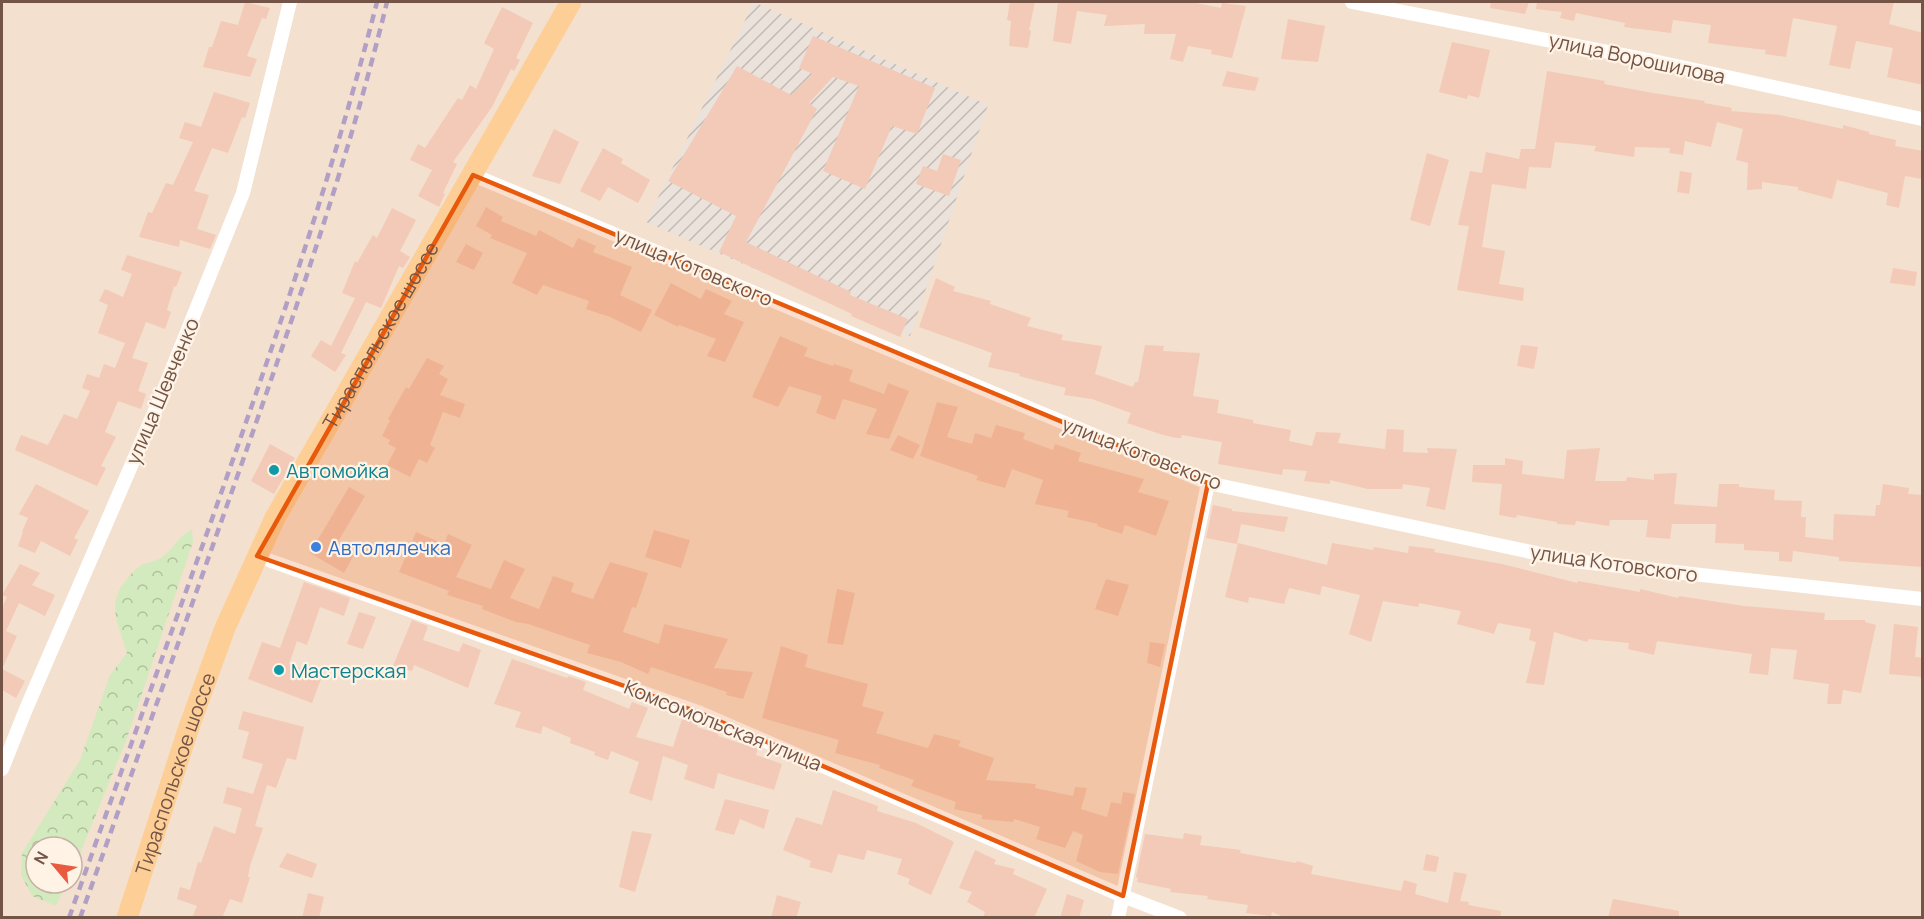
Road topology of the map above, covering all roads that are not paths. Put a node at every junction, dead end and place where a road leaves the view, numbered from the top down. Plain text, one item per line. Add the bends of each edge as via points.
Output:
1 (290, 2) edge
2 (571, 2) edge
3 (1352, 2) edge
4 (1923, 119) edge
5 (473, 175) junction
6 (1208, 483) junction
7 (257, 556) junction
8 (1923, 599) edge
9 (2, 769) edge
10 (1123, 896) junction
11 (127, 918) edge
12 (1118, 918) edge
13 (1180, 918) edge

1 - 9 street, улица Шевченко via 243,193
2 - 5 main road, Тираспольское шоссе
3 - 4 street, улица Ворошилова via 1638,57
5 - 6 street, улица Котовского
5 - 7 main road, Тираспольское шоссе via 275,518
6 - 8 street, улица Котовского via 1573,561
6 - 10 street
7 - 10 street, Комсомольская улица via 698,712
7 - 11 main road, Тираспольское шоссе via 225,628 189,727
10 - 12 street
10 - 13 street, Комсомольская улица

